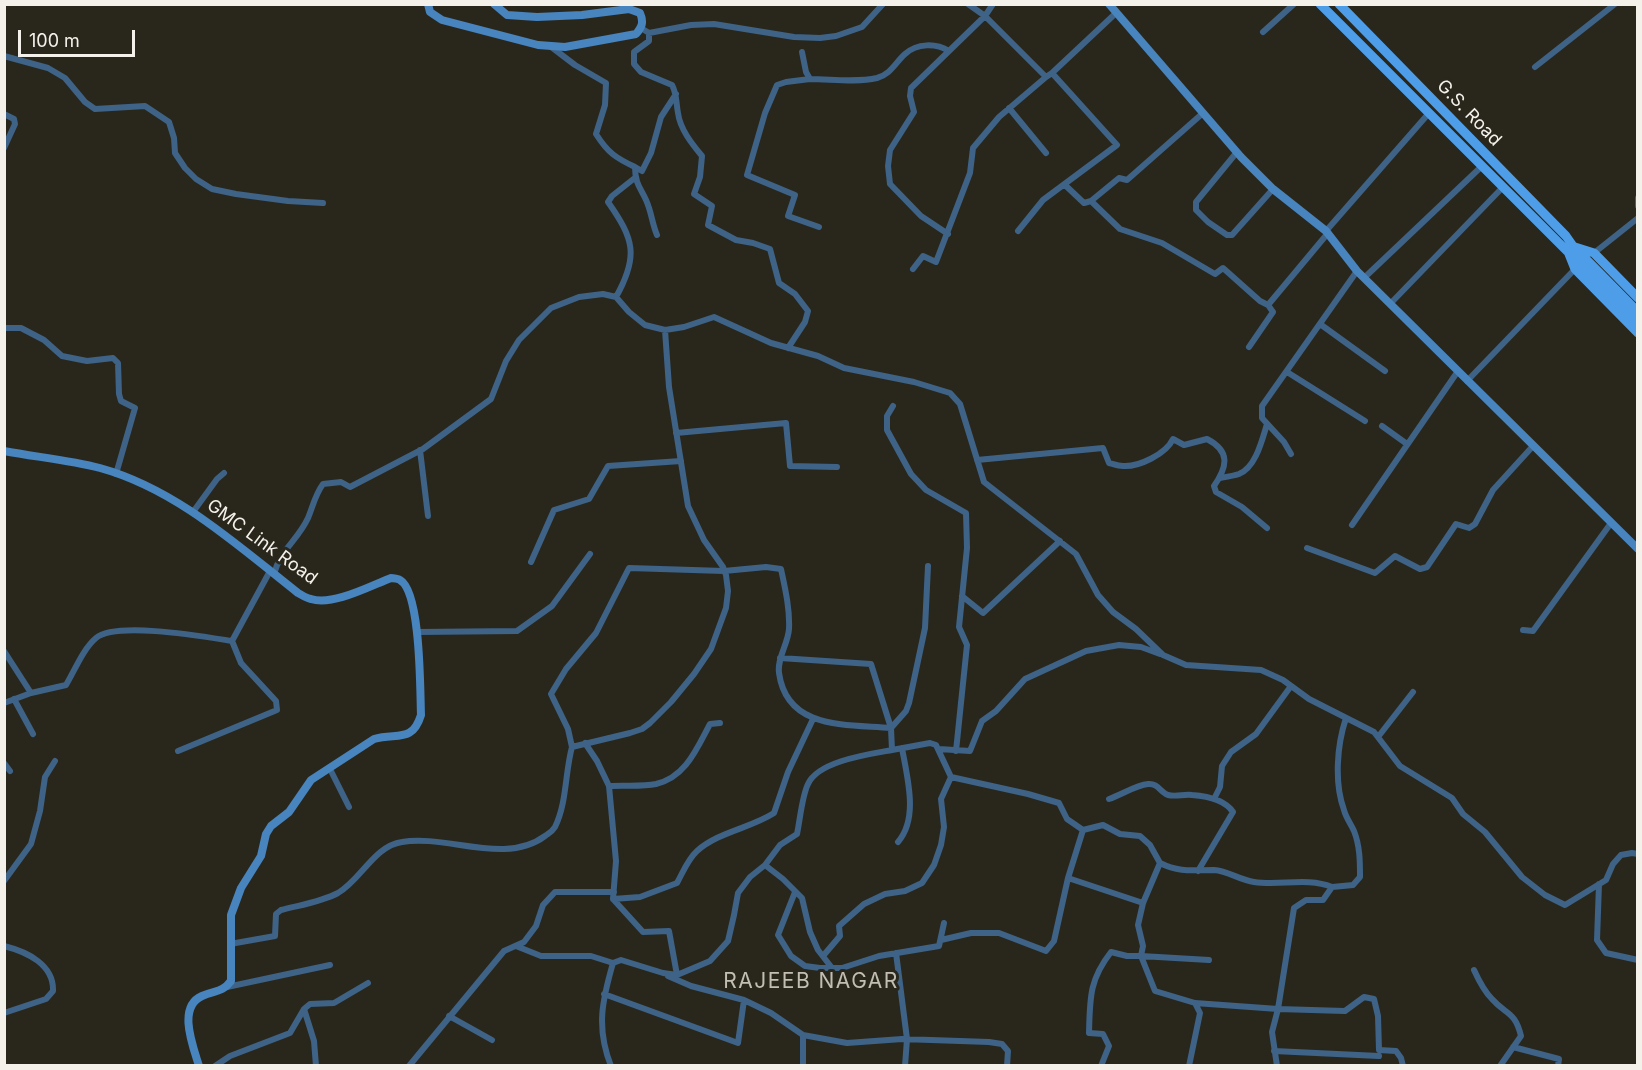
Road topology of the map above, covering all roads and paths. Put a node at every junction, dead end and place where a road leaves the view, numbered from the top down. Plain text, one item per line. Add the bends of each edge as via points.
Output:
1 (428, 4) edge
2 (494, 4) edge
3 (883, 4) edge
4 (968, 4) edge
5 (993, 4) edge
6 (1109, 4) edge
7 (1294, 4) edge
8 (1320, 4) edge
9 (1339, 4) edge
10 (1615, 4) edge
11 (1116, 13) junction
12 (985, 16) junction
13 (645, 31) junction
14 (1263, 32) dead end
15 (549, 46) junction
16 (949, 51) junction
17 (802, 52) dead end
18 (4, 56) edge
19 (1535, 67) dead end
20 (1049, 75) junction
21 (810, 79) junction
22 (676, 93) junction
23 (1009, 108) junction
24 (1429, 112) junction
25 (1203, 113) junction
26 (4, 114) edge
27 (4, 148) edge
28 (1236, 152) junction
29 (1046, 153) dead end
30 (1482, 166) junction
31 (635, 167) junction
32 (636, 177) junction
33 (1065, 185) junction
34 (1503, 187) junction
35 (1273, 189) junction
36 (1638, 198) edge
37 (1091, 201) junction
38 (323, 203) dead end
39 (1638, 206) edge
40 (1638, 218) edge
41 (819, 227) dead end
42 (1018, 231) dead end
43 (1327, 232) junction
44 (948, 234) junction
45 (657, 236) dead end
46 (1570, 248) junction
47 (1584, 262) junction
48 (913, 269) dead end
49 (1357, 272) junction
50 (1364, 278) junction
51 (616, 297) junction
52 (1638, 298) edge
53 (1390, 304) junction
54 (1268, 305) junction
55 (1638, 312) edge
56 (1638, 322) edge
57 (1320, 324) junction
58 (4, 328) edge
59 (665, 330) junction
60 (1638, 333) edge
61 (1249, 347) dead end
62 (788, 348) junction
63 (1385, 371) dead end
64 (1458, 371) junction
65 (1287, 372) junction
66 (1467, 381) junction
67 (893, 406) dead end
68 (1365, 421) dead end
69 (1268, 424) junction
70 (1382, 426) dead end
71 (676, 434) junction
72 (1407, 444) junction
73 (1533, 446) junction
74 (420, 450) junction
75 (4, 451) edge
76 (1291, 454) dead end
77 (977, 459) junction
78 (681, 461) junction
79 (837, 467) dead end
80 (224, 473) dead end
81 (116, 474) junction
82 (1220, 478) junction
83 (193, 512) junction
84 (428, 516) dead end
85 (1611, 523) junction
86 (1352, 525) dead end
87 (1267, 528) dead end
88 (1060, 541) junction
89 (1307, 548) dead end
90 (1638, 549) edge
91 (590, 554) dead end
92 (531, 562) dead end
93 (928, 566) dead end
94 (724, 571) junction
95 (272, 573) junction
96 (962, 596) junction
97 (1523, 630) dead end
98 (418, 632) junction
99 (232, 642) junction
100 (4, 651) edge
101 (1163, 655) junction
102 (780, 658) junction
103 (1291, 686) junction
104 (1413, 692) dead end
105 (31, 693) junction
106 (14, 699) junction
107 (4, 703) edge
108 (1346, 718) junction
109 (813, 719) junction
110 (720, 723) dead end
111 (891, 728) junction
112 (33, 734) dead end
113 (1378, 737) junction
114 (585, 743) junction
115 (572, 747) junction
116 (902, 748) junction
117 (939, 749) junction
118 (892, 750) junction
119 (178, 751) dead end
120 (956, 751) junction
121 (55, 761) dead end
122 (4, 763) edge
123 (330, 769) junction
124 (10, 771) dead end
125 (951, 777) junction
126 (609, 786) junction
127 (1109, 799) dead end
128 (1214, 799) junction
129 (349, 807) dead end
130 (1083, 830) junction
131 (897, 842) dead end
132 (1638, 854) edge
133 (1160, 863) junction
134 (765, 865) junction
135 (1198, 871) junction
136 (1068, 878) junction
137 (4, 881) edge
138 (1599, 884) junction
139 (1332, 887) junction
140 (795, 892) junction
141 (614, 896) junction
142 (1143, 903) junction
143 (944, 923) dead end
144 (941, 940) junction
145 (230, 944) junction
146 (4, 946) edge
147 (516, 946) junction
148 (896, 953) junction
149 (823, 956) junction
150 (1141, 956) junction
151 (1209, 960) dead end
152 (1638, 960) edge
153 (613, 963) junction
154 (330, 965) dead end
155 (832, 968) junction
156 (1474, 970) dead end
157 (663, 973) junction
158 (677, 975) junction
159 (368, 983) dead end
160 (227, 987) junction
161 (604, 994) junction
162 (744, 999) junction
163 (1195, 1003) junction
164 (304, 1009) junction
165 (1278, 1010) junction
166 (4, 1013) edge
167 (449, 1016) junction
168 (803, 1035) junction
169 (907, 1039) junction
170 (492, 1040) dead end
171 (1514, 1047) junction
172 (1274, 1051) junction
173 (1379, 1053) junction
174 (199, 1065) edge
175 (215, 1065) edge
176 (316, 1065) edge
177 (409, 1065) edge
178 (611, 1065) edge
179 (802, 1065) edge
180 (905, 1065) edge
181 (1007, 1065) edge
182 (1101, 1065) edge
183 (1189, 1065) edge
184 (1277, 1065) edge
185 (1379, 1065) edge
186 (1403, 1065) edge
187 (1500, 1065) edge
188 (1558, 1065) edge

1 - 15 street via 430,12 442,20
2 - 13 street via 507,15 537,17 628,9 640,13
3 - 13 street via 862,27 820,38 714,24
4 - 12 street
5 - 12 street
6 - 11 street
7 - 14 street
8 - 24 main road, G.S. Road
9 - 46 main road, G.S. Road via 1566,236
10 - 19 street
11 - 20 street
11 - 25 street
12 - 16 street
12 - 20 street
13 - 15 street via 565,47
13 - 22 street via 649,41 634,52 634,64 641,72 672,85
15 - 31 street via 606,83 605,105 596,134 606,150
16 - 21 street via 939,45 923,46 906,53 892,70 873,79
16 - 44 street via 911,87 914,112 890,150 888,166 890,184 921,216
17 - 21 street
18 - 38 street via 48,68 65,78 95,109 145,106 169,123 175,153 185,168 212,189
20 - 23 street
20 - 33 street via 1117,145
21 - 41 street via 777,85 747,175 795,195 788,216
22 - 31 street via 661,117 642,171
22 - 62 street via 678,116 702,156 694,194 712,206 708,225 736,240 770,249 779,284 795,294 808,311
23 - 29 street
23 - 44 street via 973,148 970,173
24 - 30 main road, G.S. Road
24 - 43 street
25 - 28 street
25 - 37 street via 1127,180 1119,178
26 - 27 street via 14,119 15,124
28 - 35 street
28 - 35 street via 1196,202 1196,210 1227,236 1232,235
30 - 34 main road, G.S. Road
30 - 50 street
31 - 32 street
32 - 45 street
32 - 51 street via 608,202 626,229 632,249 630,265
33 - 37 street via 1084,203
33 - 42 street via 1043,200
34 - 46 main road, G.S. Road via 1559,244
34 - 53 street
35 - 43 street
36 - 39 street
37 - 54 street via 1120,229 1162,243 1215,274 1223,268
40 - 47 street
43 - 49 street
43 - 54 street
44 - 48 street via 936,262 923,256
46 - 47 main road
46 - 47 main road
47 - 52 main road
47 - 55 main road
47 - 56 main road
47 - 60 main road
47 - 66 street
49 - 50 street
49 - 57 street
50 - 53 street
51 - 59 street via 645,325
51 - 74 street via 579,297 551,308 519,340 491,399
53 - 64 street
54 - 61 street via 1273,312
57 - 63 street
57 - 65 street
58 - 81 street via 21,328 44,340 62,356 87,361 113,358 118,363 121,401 135,408
59 - 62 street via 714,317
59 - 71 street
62 - 77 street via 844,368 950,393 960,404
64 - 66 street
64 - 72 street
65 - 68 street
65 - 69 street via 1262,406 1262,418
66 - 73 street
67 - 96 street via 887,416 887,430 911,474 926,490 966,513
69 - 76 street
69 - 82 street via 1259,450 1246,468
70 - 72 street
71 - 78 street
71 - 79 street via 786,423 790,466
72 - 86 street
73 - 85 street
73 - 89 street via 1493,490 1475,524 1470,528 1456,524 1427,567 1420,569 1395,556 1375,573
74 - 84 street
74 - 95 street via 350,487 341,482 323,484 299,534
75 - 81 street, GMC Link Road
77 - 82 street via 1102,448 1108,463 1123,466 1147,461 1173,439 1184,445 1207,439 1224,453
77 - 88 street via 984,482
78 - 92 street via 608,466 589,499 554,510
78 - 94 street via 693,520
80 - 83 street
81 - 83 street, GMC Link Road
82 - 87 street via 1214,486 1216,492
83 - 95 street, GMC Link Road
85 - 90 street
85 - 97 street via 1533,631
88 - 96 street via 983,613
88 - 101 street via 1076,554 1105,604
91 - 98 street via 552,606 517,631
93 - 111 street via 924,628 909,703
94 - 102 street via 781,569 789,630
94 - 114 street via 726,608 711,649 694,674 642,729
94 - 115 street via 628,568 597,633 566,669 551,694
95 - 98 street, GMC Link Road via 298,593 322,601 392,578 400,579 406,586
95 - 99 street
96 - 120 street via 959,627 967,645
98 - 123 street, GMC Link Road via 421,715 417,726 399,737 374,739
99 - 105 street via 172,632 107,632 88,646 66,685
99 - 119 street via 241,663 276,701 277,710
100 - 105 street
101 - 103 street via 1186,665 1261,670
101 - 120 street via 1142,647 1119,645 1086,651 1049,667 1025,680 982,721 970,751
102 - 109 street via 778,672 785,698 795,710
102 - 111 street via 870,664
103 - 108 street
103 - 128 street via 1256,734 1231,752 1222,766 1220,787
104 - 113 street
105 - 106 street
106 - 107 street
106 - 112 street
108 - 113 street
108 - 139 street via 1341,732 1339,782 1343,809 1355,834 1360,877 1353,885
109 - 111 street
109 - 141 street via 774,813 698,850 677,883 640,897
110 - 126 street via 710,724 685,767 673,777 655,784
111 - 118 street
113 - 138 street via 1400,766 1452,798 1521,877 1545,895 1565,905
114 - 115 street
114 - 126 street
115 - 145 street via 559,817 553,830 538,842 494,849 400,842 374,858 339,892 281,910 276,914 275,936
116 - 117 street via 930,743
116 - 118 street
116 - 131 street via 909,820
117 - 120 street
117 - 125 street
118 - 134 street via 822,769 808,782 797,834 780,845
121 - 137 street via 45,777 31,844
122 - 124 street
123 - 129 street
123 - 145 street, GMC Link Road via 312,780 289,812 266,834 261,856 235,899
125 - 130 street via 1059,803 1067,819
125 - 149 street via 941,799 941,845 922,884 864,904 839,926 840,936
126 - 141 street via 616,861
127 - 128 street via 1149,784 1170,795
128 - 135 street via 1233,812
130 - 133 street via 1104,825 1120,834 1140,836
130 - 136 street
132 - 138 street via 1621,855 1606,880
133 - 135 street via 1172,869
133 - 142 street
134 - 140 street
134 - 158 street via 738,893 728,941 710,961
135 - 139 street via 1216,870 1256,882 1301,881
136 - 142 street
136 - 144 street via 1054,941 1046,951 999,933 971,933
138 - 152 street via 1597,940 1606,953
139 - 165 street via 1323,900 1306,900 1294,908
140 - 149 street via 802,898 810,932
140 - 155 street via 778,935 792,956 805,966
141 - 147 street via 555,892 543,905 536,926
141 - 158 street via 643,932 669,931
142 - 150 street via 1138,925
143 - 144 street
144 - 148 street via 939,946
145 - 160 street, GMC Link Road via 231,981
146 - 166 street via 35,958 48,969 53,991 46,999
147 - 153 street via 541,956 591,956
147 - 167 street via 504,951
148 - 155 street
148 - 169 street
149 - 155 street
150 - 151 street
150 - 163 street via 1155,991
150 - 182 street via 1111,952 1090,994 1089,1033 1102,1034 1109,1046
153 - 157 street via 621,960
153 - 161 street
154 - 160 street
156 - 171 street via 1493,1001 1511,1014 1518,1025 1521,1036
157 - 158 street
157 - 162 street via 691,986
159 - 164 street via 334,1003 310,1004
160 - 174 street via 195,1000 190,1010 188,1020
161 - 162 street via 738,1043
161 - 178 street via 603,1046
162 - 168 street
163 - 165 street
163 - 183 street via 1200,1013
164 - 175 street via 290,1033
164 - 176 street via 314,1041
165 - 172 street via 1272,1032
165 - 173 street via 1345,1011 1364,997 1374,999
167 - 170 street
167 - 177 street
168 - 169 street via 847,1042
168 - 179 street
169 - 180 street
169 - 181 street via 1002,1044 1008,1051
171 - 187 street
171 - 188 street via 1559,1059
172 - 173 street
172 - 184 street
173 - 185 street
173 - 186 street via 1396,1051

